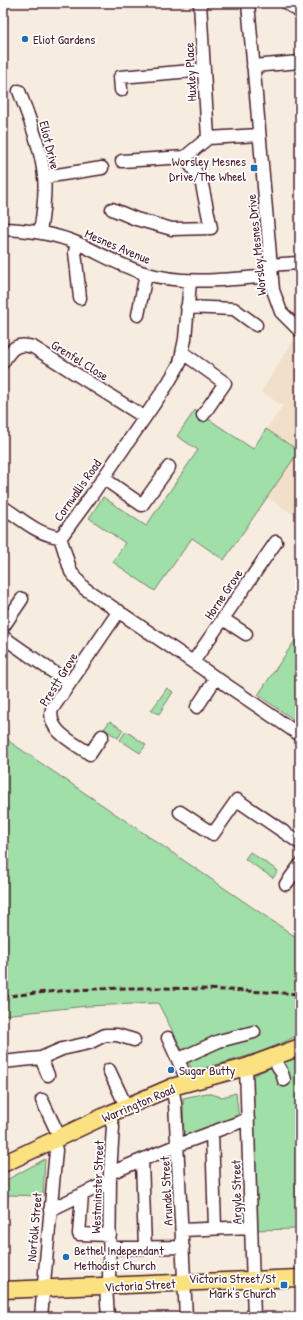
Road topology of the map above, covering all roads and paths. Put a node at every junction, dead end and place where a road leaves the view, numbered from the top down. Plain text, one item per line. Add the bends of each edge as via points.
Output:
1 (200, 3) edge
2 (248, 3) edge
3 (287, 3) edge
4 (300, 12) edge
5 (300, 62) edge
6 (253, 66) junction
7 (204, 70) junction
8 (19, 90) dead end
9 (120, 90) dead end
10 (259, 135) junction
11 (208, 138) junction
12 (185, 157) junction
13 (122, 161) dead end
14 (102, 168) dead end
15 (44, 177) junction
16 (112, 209) dead end
17 (3, 229) edge
18 (40, 232) junction
19 (77, 243) junction
20 (300, 264) edge
21 (271, 270) junction
22 (146, 274) junction
23 (190, 282) junction
24 (80, 298) dead end
25 (187, 307) junction
26 (138, 315) dead end
27 (256, 325) dead end
28 (300, 331) edge
29 (7, 345) edge
30 (183, 353) junction
31 (3, 362) edge
32 (203, 415) dead end
33 (144, 417) junction
34 (169, 467) dead end
35 (103, 478) junction
36 (3, 507) edge
37 (61, 538) junction
38 (276, 542) dead end
39 (22, 599) dead end
40 (120, 611) junction
41 (223, 619) junction
42 (3, 627) edge
43 (246, 634) dead end
44 (3, 637) edge
45 (193, 662) junction
46 (216, 678) junction
47 (69, 683) junction
48 (197, 707) dead end
49 (300, 735) edge
50 (102, 736) dead end
51 (180, 812) dead end
52 (300, 843) edge
53 (300, 865) edge
54 (286, 884) dead end
55 (254, 1032) dead end
56 (168, 1038) dead end
57 (134, 1040) dead end
58 (300, 1047) edge
59 (41, 1058) junction
60 (273, 1058) junction
61 (179, 1059) junction
62 (3, 1062) edge
63 (246, 1067) junction
64 (109, 1070) dead end
65 (48, 1075) dead end
66 (284, 1080) dead end
67 (188, 1082) junction
68 (172, 1088) junction
69 (42, 1100) dead end
70 (126, 1106) junction
71 (109, 1114) junction
72 (248, 1119) junction
73 (212, 1132) junction
74 (56, 1138) junction
75 (178, 1145) junction
76 (142, 1160) junction
77 (3, 1164) edge
78 (110, 1177) junction
79 (82, 1195) junction
80 (50, 1210) junction
81 (251, 1227) junction
82 (215, 1228) junction
83 (182, 1230) junction
84 (110, 1235) junction
85 (183, 1247) junction
86 (110, 1248) junction
87 (145, 1248) junction
88 (300, 1278) edge
89 (252, 1279) junction
90 (185, 1282) junction
91 (108, 1287) junction
92 (43, 1288) junction
93 (3, 1290) edge
94 (40, 1317) edge
95 (108, 1317) edge
96 (186, 1317) edge
97 (254, 1317) edge

1 - 7 street, Huxley Place
2 - 6 street, Worsley Mesnes Drive
3 - 4 street
5 - 6 street
6 - 10 street, Worsley Mesnes Drive
7 - 9 street via 120,77
7 - 11 street, Huxley Place
8 - 15 street, Eliot Drive via 34,132
10 - 11 street
10 - 21 street, Worsley Mesnes Drive
11 - 12 street
12 - 13 street
12 - 16 street via 201,180 211,228 172,230
14 - 15 street
15 - 18 street, Eliot Drive
17 - 18 street, Mesnes Avenue
18 - 19 street, Mesnes Avenue
19 - 22 street, Mesnes Avenue via 118,264
19 - 24 street via 75,252
20 - 21 street, Mesnes Avenue
21 - 23 street, Mesnes Avenue
21 - 28 street, Worsley Mesnes Drive via 275,299 282,312
22 - 23 street, Mesnes Avenue
22 - 26 street
23 - 25 street, Cornwallis Road
25 - 27 street via 234,309
25 - 30 street, Cornwallis Road
29 - 31 street, Grenfel Close
29 - 33 street, Grenfel Close via 33,347
30 - 32 street via 225,383
30 - 33 street, Cornwallis Road via 171,378
33 - 35 street, Cornwallis Road
34 - 35 street via 142,505
35 - 37 street, Cornwallis Road
36 - 37 street via 37,530
37 - 40 street, Cornwallis Road via 68,563 77,580
38 - 41 street, Horne Grove
39 - 42 street
40 - 45 street, Cornwallis Road
40 - 47 street, Prestt Grove
41 - 43 street
41 - 45 street, Horne Grove
44 - 47 street
45 - 46 street, Cornwallis Road
46 - 48 street
46 - 49 street, Cornwallis Road
47 - 50 street, Prestt Grove via 52,709 52,725 90,754
51 - 52 street via 213,834 237,800
53 - 54 street
55 - 61 street via 219,1041
56 - 61 street
57 - 59 street via 110,1034
58 - 60 main road, Warrington Road
59 - 62 street
59 - 65 street
60 - 63 main road, Warrington Road
60 - 66 street
61 - 67 street
63 - 67 main road, Warrington Road
63 - 72 street, Argyle Street
64 - 70 street
67 - 68 main road, Warrington Road
68 - 70 main road, Warrington Road
68 - 75 street, Arundel Street via 176,1103
69 - 74 street, Norfolk Street
70 - 71 main road, Warrington Road
71 - 74 main road, Warrington Road
71 - 78 street, Westminster Street via 113,1127
72 - 73 street
72 - 81 street, Argyle Street
73 - 75 street
73 - 82 street
74 - 77 main road, Warrington Road
74 - 80 street, Norfolk Street
75 - 76 street
75 - 83 street, Arundel Street
76 - 78 street
76 - 87 street
78 - 79 street
78 - 84 street, Westminster Street
79 - 80 street
79 - 84 street via 79,1234
80 - 92 street, Norfolk Street
81 - 82 street
81 - 89 street, Argyle Street
82 - 83 street
83 - 85 street, Arundel Street
84 - 86 street, Westminster Street
85 - 87 street
85 - 90 street, Arundel Street
86 - 87 street
86 - 91 street, Westminster Street
88 - 89 main road, Victoria Street
89 - 90 main road, Victoria Street
89 - 97 street, Argyle Street
90 - 91 main road, Victoria Street
90 - 96 street, Arundel Street
91 - 92 main road, Victoria Street
91 - 95 street, Westminster Street
92 - 93 main road, Victoria Street
92 - 94 street, Norfolk Street

